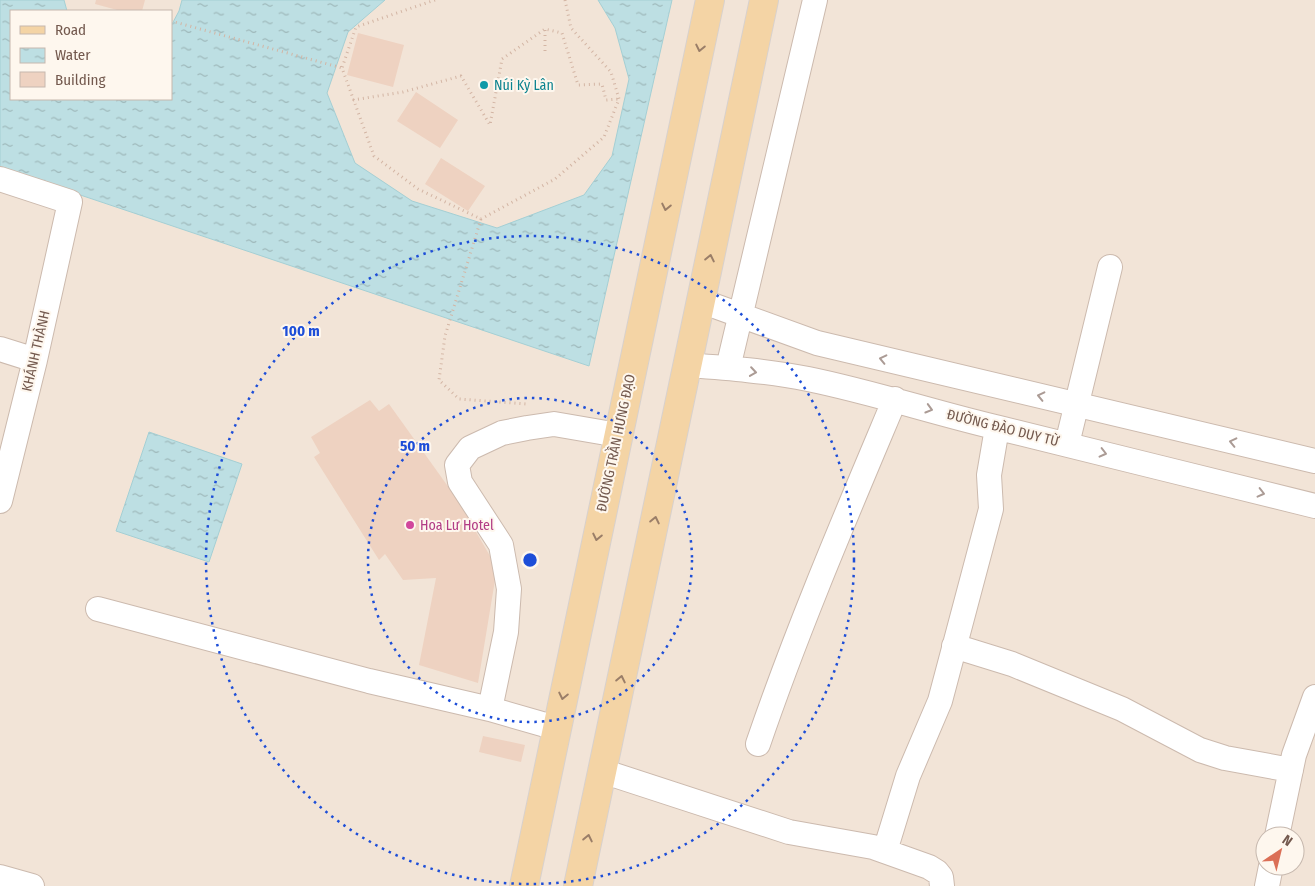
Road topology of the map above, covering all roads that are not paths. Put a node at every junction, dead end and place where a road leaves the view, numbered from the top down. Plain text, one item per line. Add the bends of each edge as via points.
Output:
1 (710, 0) edge
2 (764, 0) edge
3 (815, 0) edge
4 (0, 179) edge
5 (1110, 267) dead end
6 (701, 301) junction
7 (739, 316) junction
8 (0, 349) edge
9 (35, 360) junction
10 (687, 365) junction
11 (728, 368) junction
12 (895, 399) junction
13 (1077, 405) junction
14 (997, 428) junction
15 (618, 435) junction
16 (1067, 444) junction
17 (1315, 461) edge
18 (0, 501) edge
19 (1315, 506) edge
20 (98, 609) dead end
21 (954, 646) junction
22 (1315, 696) edge
23 (490, 709) junction
24 (556, 728) junction
25 (758, 744) dead end
26 (1291, 770) junction
27 (602, 771) junction
28 (1280, 826) edge
29 (885, 852) junction
30 (0, 877) edge
31 (32, 886) edge
32 (524, 886) edge
33 (578, 886) edge
34 (942, 886) edge

1 -> 15 main road, ĐƯỜNG TRẦN HƯNG ĐẠO
6 -> 2 main road
3 - 7 street
4 - 9 street, KHÁNH THÀNH via 70,202
5 - 13 street
6 - 7 street
6 - 10 main road
7 - 11 street
13 -> 7 street via 817,343
8 - 9 street
9 - 18 street, KHÁNH THÀNH
10 - 11 street, ĐƯỜNG ĐÀO DUY TỪ
27 -> 10 main road
11 -> 12 street, ĐƯỜNG ĐÀO DUY TỪ via 807,379
12 -> 14 street, ĐƯỜNG ĐÀO DUY TỪ
12 - 25 street via 832,547
13 - 16 street
17 -> 13 street
14 - 16 street, ĐƯỜNG ĐÀO DUY TỪ
14 - 21 street via 989,475 991,509
15 - 23 street via 554,424 502,433 470,448 457,465 460,482 501,544 508,588 506,632
15 -> 24 main road, ĐƯỜNG TRẦN HƯNG ĐẠO
16 -> 19 street, ĐƯỜNG ĐÀO DUY TỪ
20 - 23 street via 368,681
21 - 26 street via 1012,664 1122,709 1200,750
21 - 29 street via 940,701 908,776
22 - 26 street
23 - 24 street
24 - 32 main road, ĐƯỜNG TRẦN HƯNG ĐẠO
26 - 28 street
27 - 29 street via 789,832
33 -> 27 main road
29 - 34 street via 937,872
30 - 31 street

